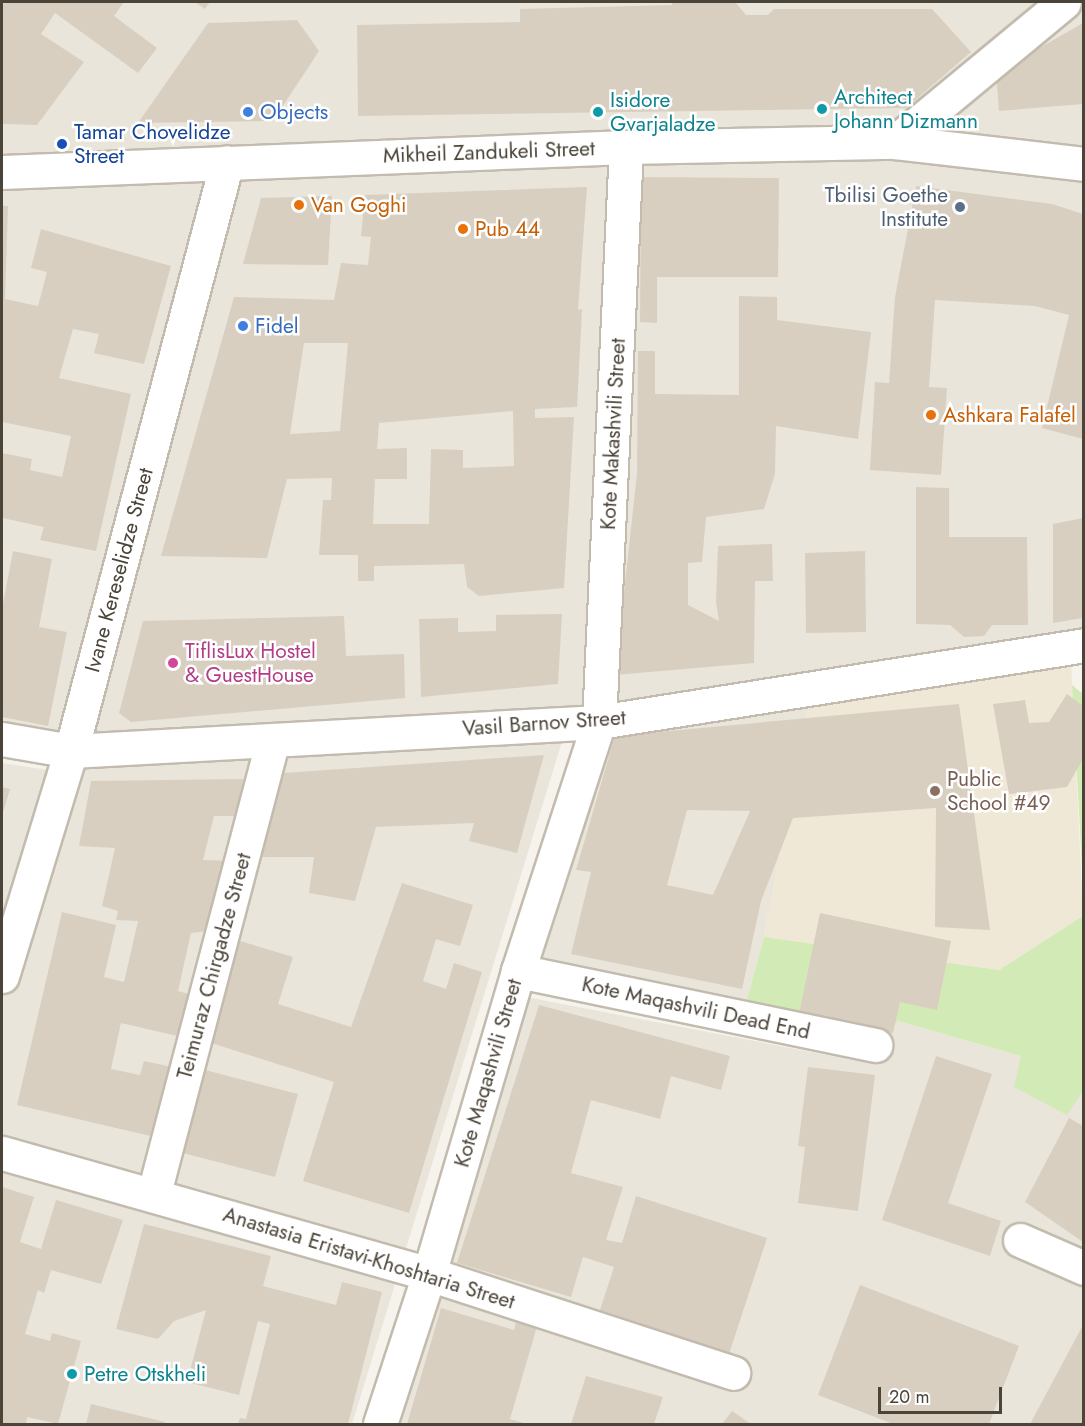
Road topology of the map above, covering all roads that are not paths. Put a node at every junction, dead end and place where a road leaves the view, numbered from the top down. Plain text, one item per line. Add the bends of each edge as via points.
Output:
1 (1064, 2) edge
2 (896, 142) junction
3 (626, 147) junction
4 (227, 162) junction
5 (1083, 164) edge
6 (2, 172) edge
7 (1083, 645) edge
8 (599, 722) junction
9 (2, 739) edge
10 (273, 740) junction
11 (70, 751) junction
12 (518, 971) junction
13 (2, 976) edge
14 (875, 1045) dead end
15 (2, 1154) edge
16 (154, 1193) junction
17 (1020, 1240) dead end
18 (1083, 1268) edge
19 (429, 1274) junction
20 (733, 1373) dead end
21 (380, 1425) edge

1 - 2 street
2 - 3 street, Mikheil Zandukeli Street
2 - 5 street, Mikheil Zandukeli Street
3 - 4 street, Mikheil Zandukeli Street
3 - 8 street, Kote Makashvili Street
4 - 6 street, Mikheil Zandukeli Street
4 - 11 street, Ivane Kereselidze Street
7 - 8 street, Vasil Barnov Street
8 - 10 street, Vasil Barnov Street
8 - 12 street, Kote Maqashvili Street
9 - 11 street, Vasil Barnov Street
10 - 11 street, Vasil Barnov Street
10 - 16 street, Teimuraz Chirgadze Street
11 - 13 street, Ivane Kereselidze Street
12 - 14 street, Kote Maqashvili Dead End
12 - 19 street, Kote Maqashvili Street
15 - 16 street, Anastasia Eristavi-Khoshtaria Street
16 - 19 street, Anastasia Eristavi-Khoshtaria Street
17 - 18 street
19 - 20 street, Anastasia Eristavi-Khoshtaria Street
19 - 21 street, Kote Maqashvili Street

